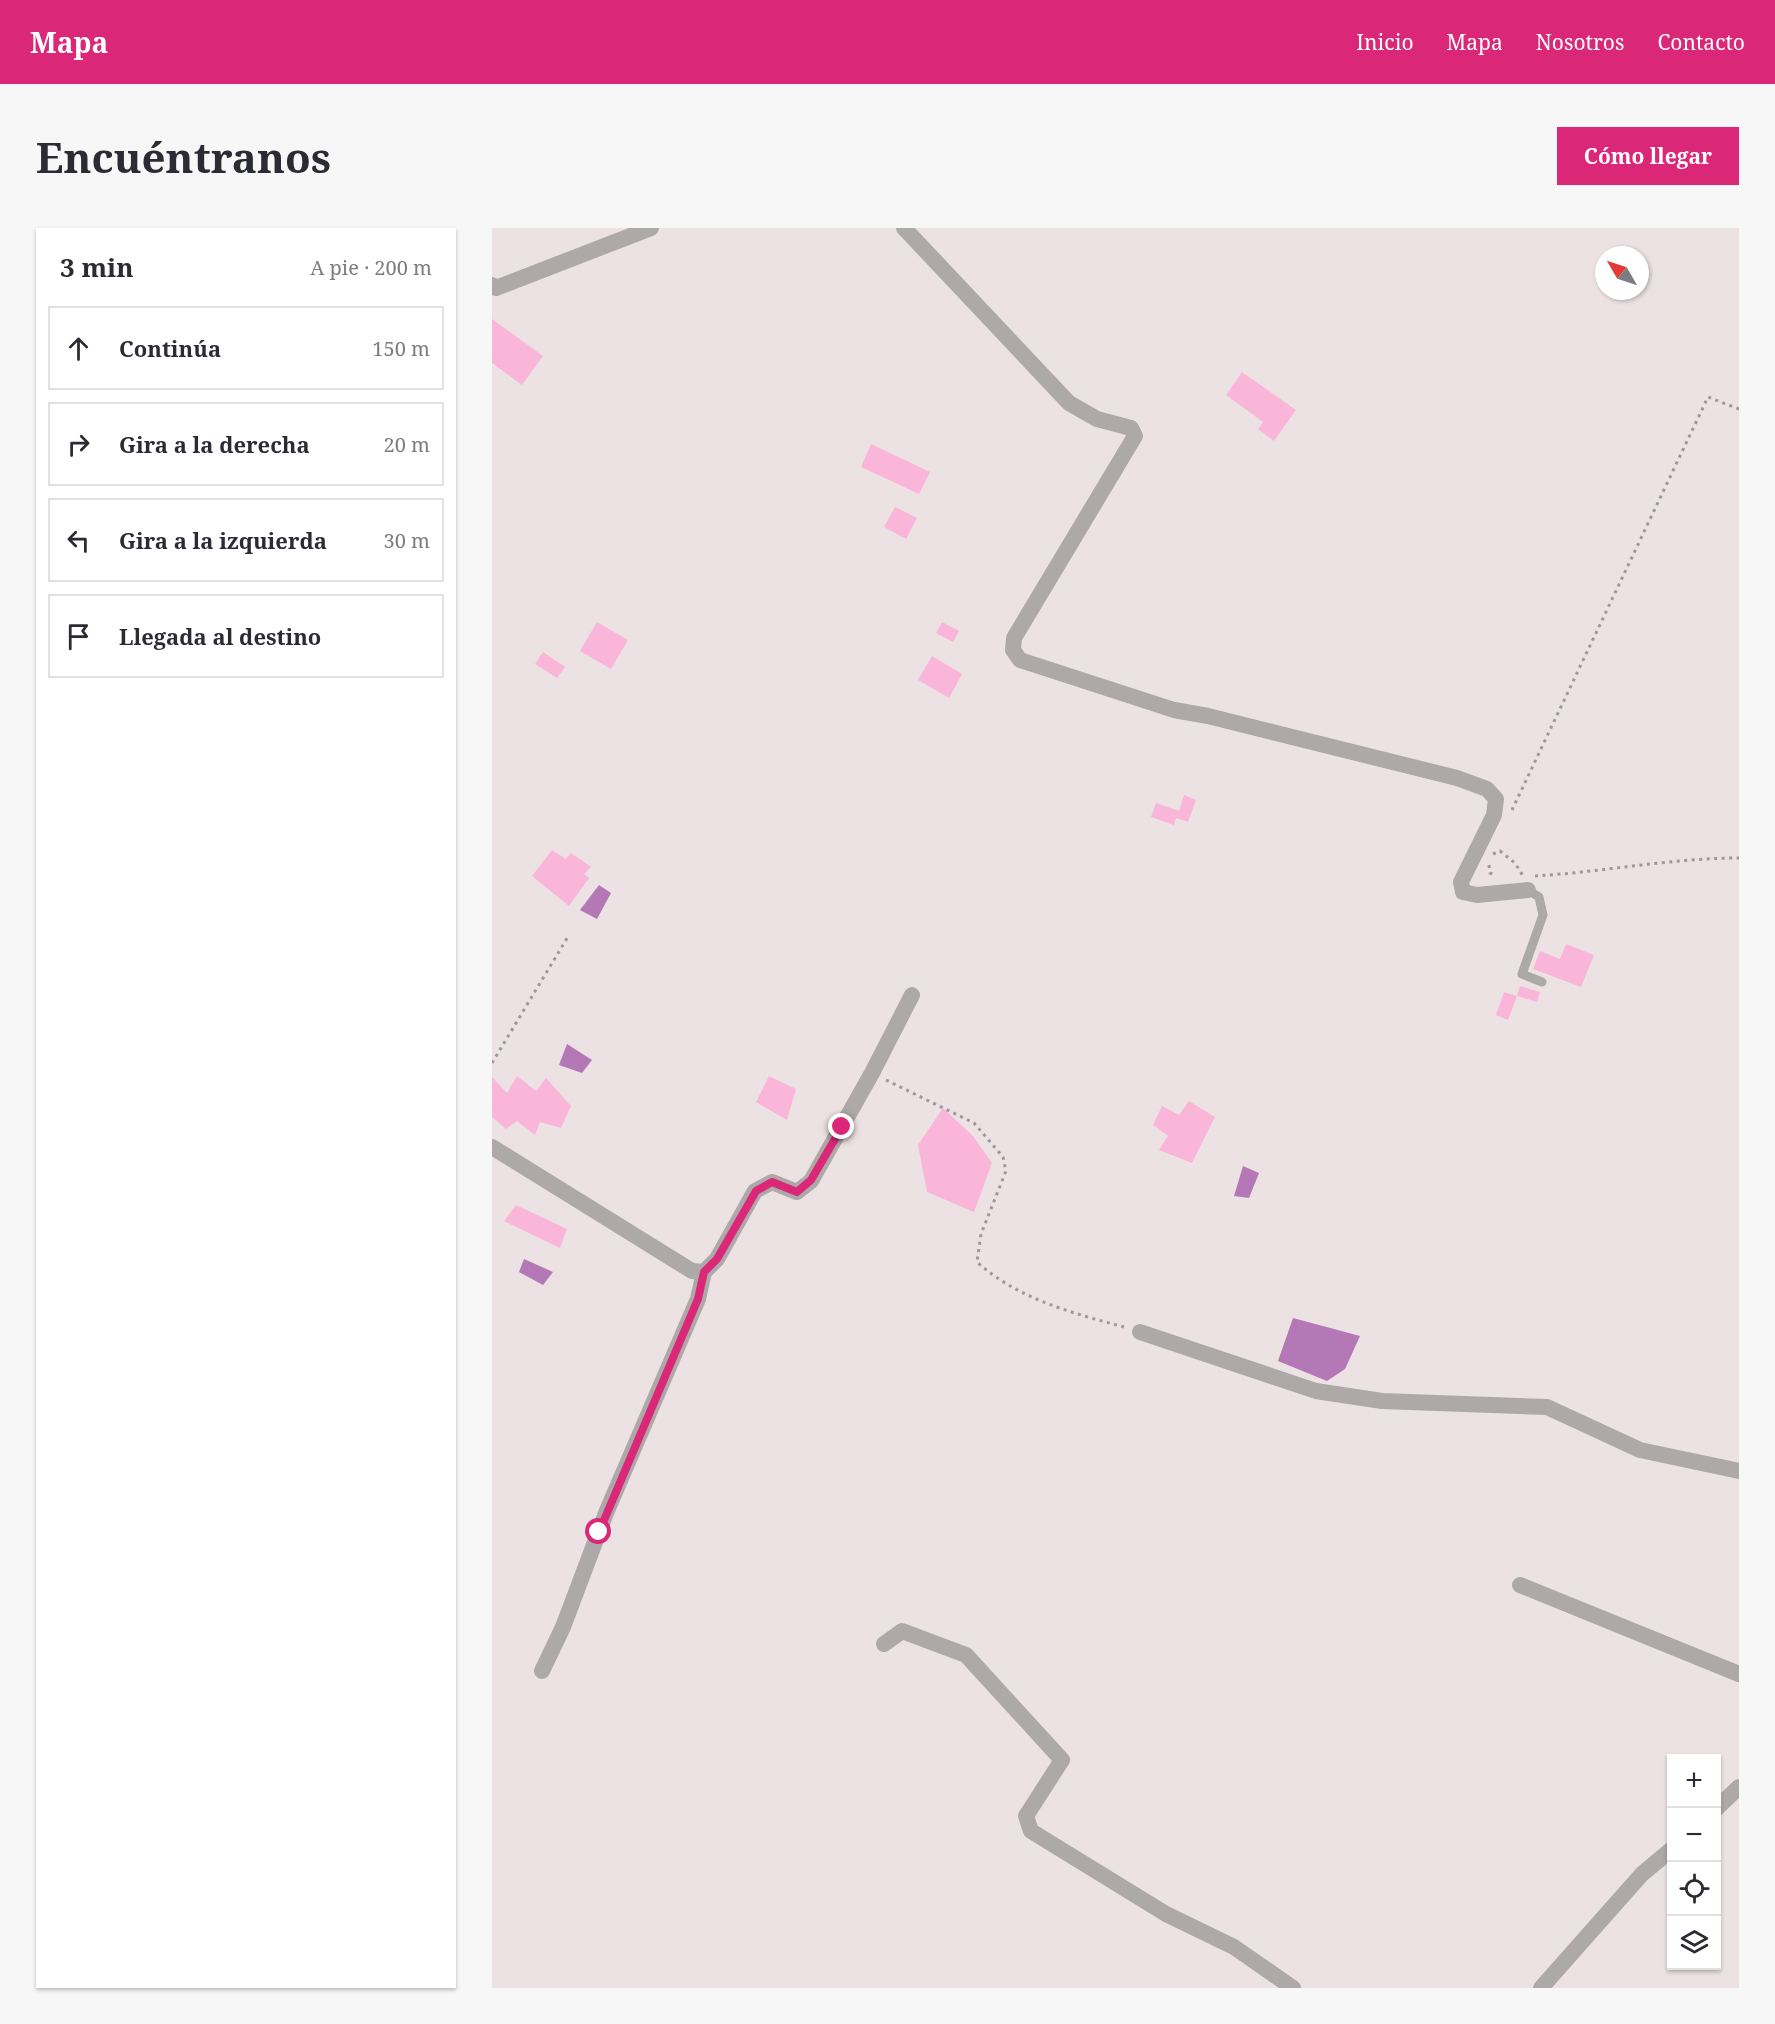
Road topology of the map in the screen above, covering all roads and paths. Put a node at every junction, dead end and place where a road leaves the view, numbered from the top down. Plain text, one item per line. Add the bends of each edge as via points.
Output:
1 (651, 228) edge
2 (904, 228) edge
3 (494, 286) edge
4 (1739, 409) edge
5 (1511, 812) dead end
6 (1496, 844) dead end
7 (1491, 855) junction
8 (1739, 858) edge
9 (1497, 876) dead end
10 (1528, 890) joint
11 (569, 935) dead end
12 (1542, 982) dead end
13 (912, 995) dead end
14 (492, 1063) edge
15 (872, 1073) junction
16 (492, 1147) edge
17 (704, 1272) junction
18 (1140, 1332) joint
19 (1739, 1471) edge
20 (1520, 1585) dead end
21 (884, 1644) dead end
22 (542, 1671) dead end
23 (1739, 1674) edge
24 (1739, 1787) edge
25 (1717, 1808) edge
26 (1667, 1852) edge
27 (1293, 1988) edge
28 (1541, 1988) edge

1 - 3 street
2 - 10 street via 1069,403 1097,419 1131,428 1135,436 1014,638 1013,650 1020,660 1174,710 1457,778 1487,789 1496,799 1494,815 1461,882 1463,892 1477,896
4 - 5 path via 1708,397
6 - 7 path
7 - 8 path via 1500,851 1515,863 1523,877 1699,858
7 - 9 path via 1490,873
10 - 12 lane via 1539,897 1543,915 1522,974
11 - 14 path
13 - 15 street
15 - 17 street via 811,1180 797,1192 772,1182 756,1191 717,1259
15 - 18 path via 974,1123 1003,1157 1006,1171 981,1234 977,1262 994,1278 1037,1300
16 - 17 street via 692,1271
17 - 22 street via 698,1299
18 - 19 street via 1316,1391 1382,1401 1547,1407 1640,1450
20 - 23 street
21 - 27 street via 902,1631 966,1654 1062,1760 1026,1816 1031,1831 1166,1914 1234,1947
24 - 25 street
26 - 28 street via 1642,1874

